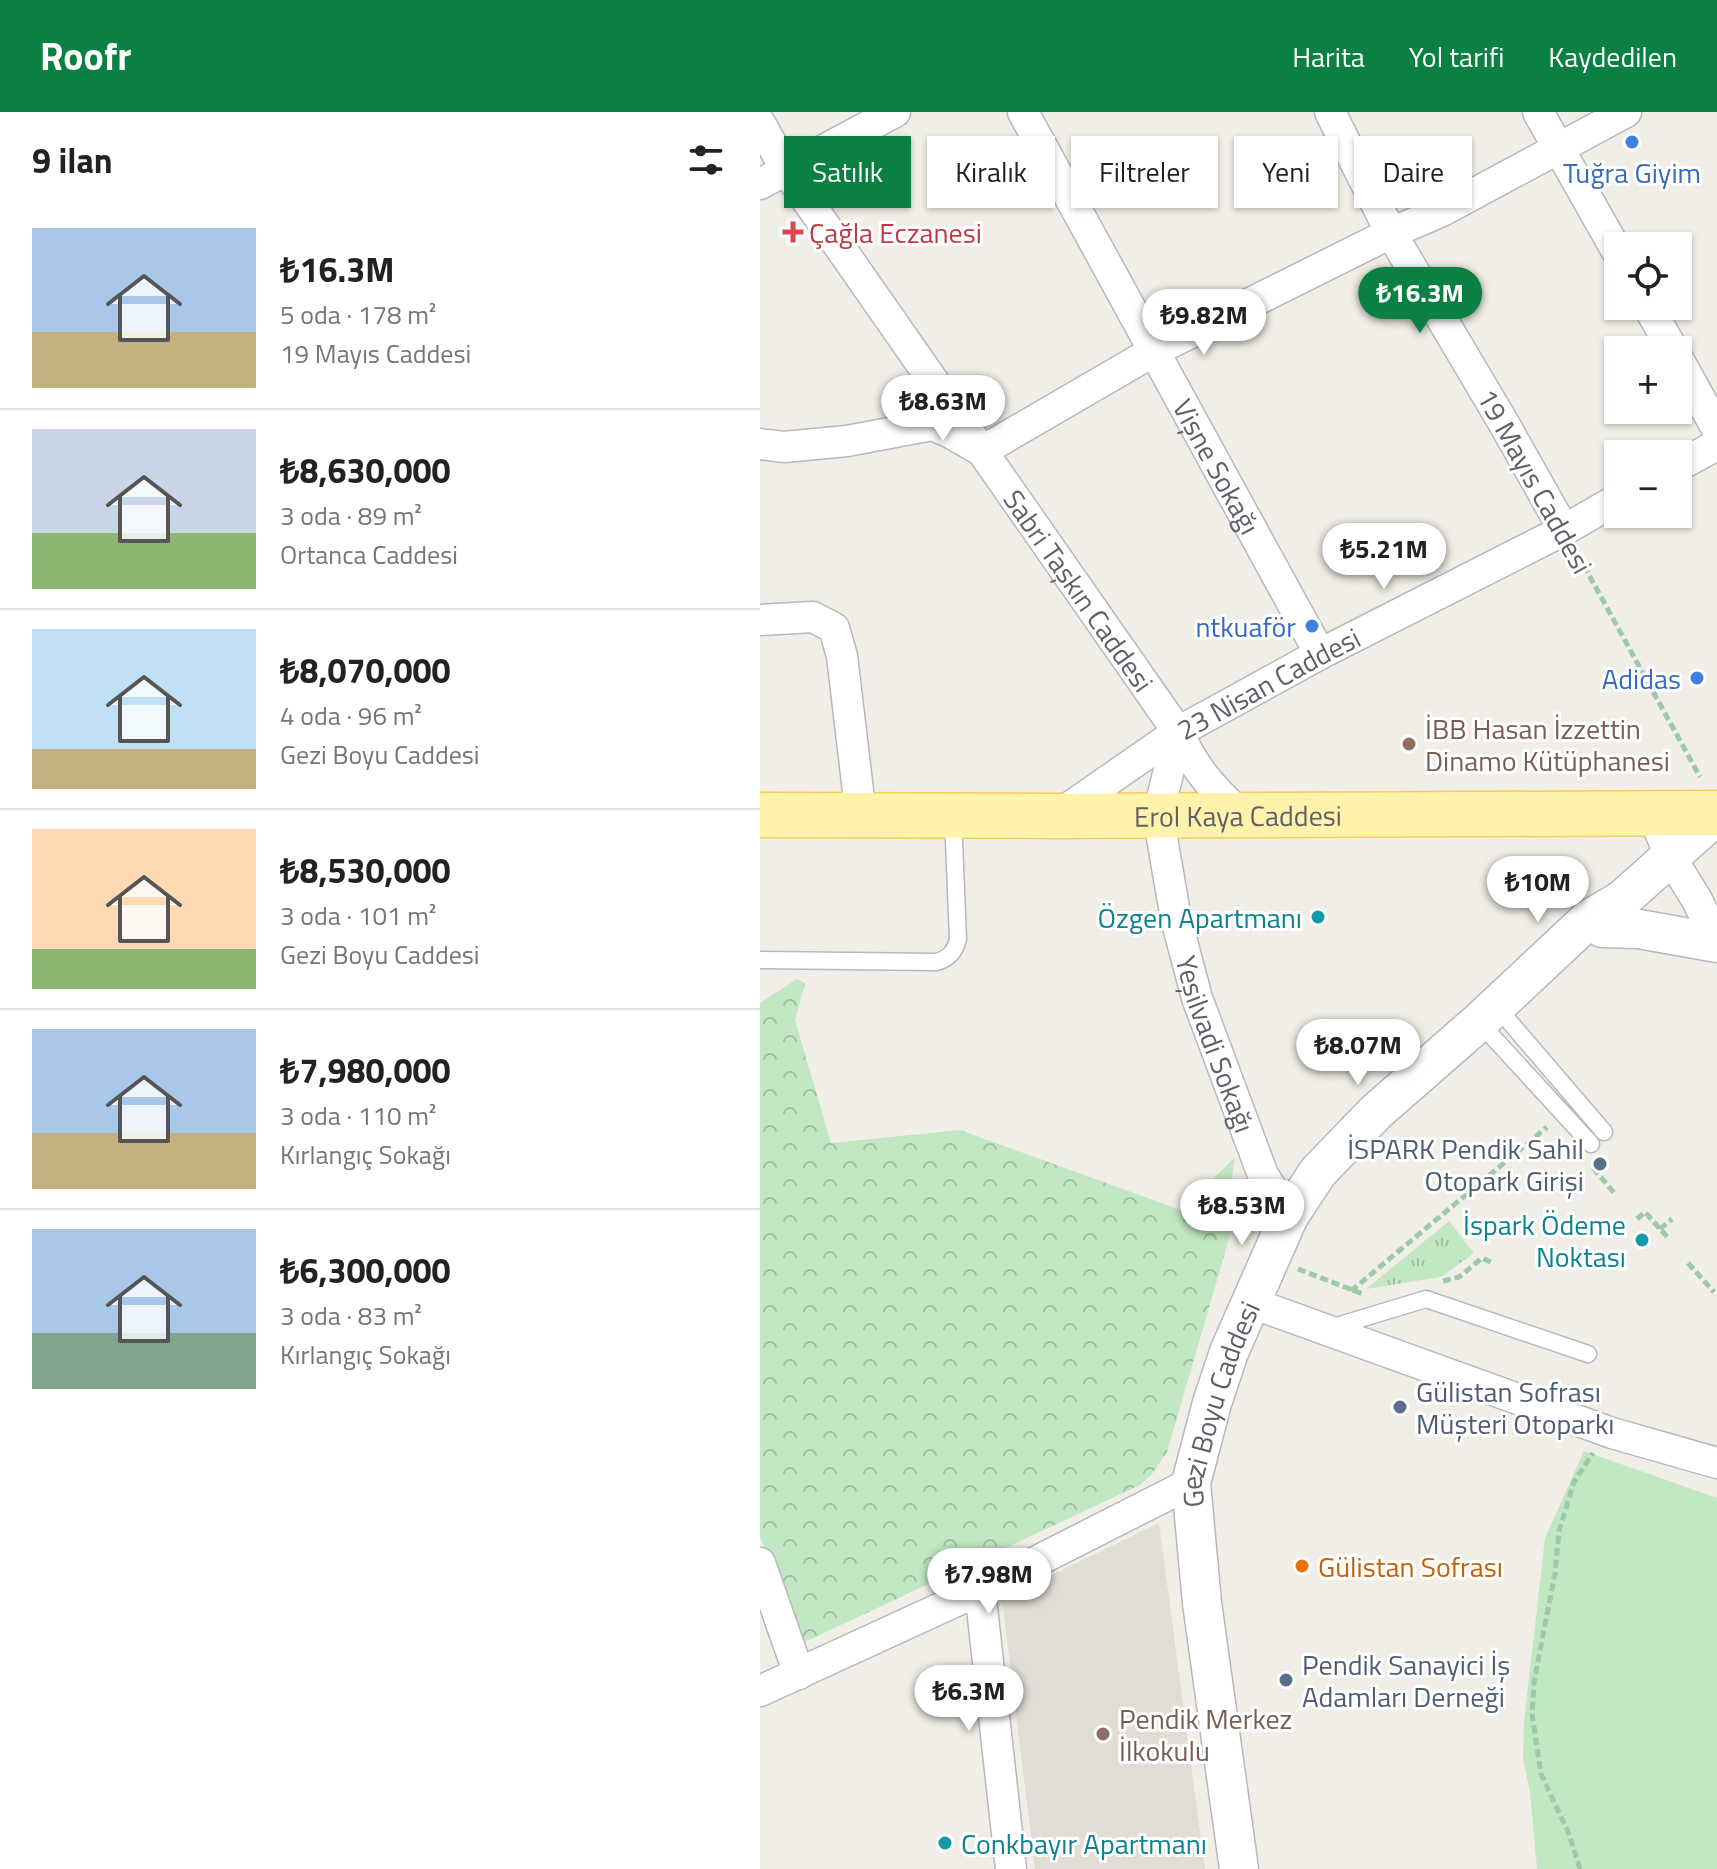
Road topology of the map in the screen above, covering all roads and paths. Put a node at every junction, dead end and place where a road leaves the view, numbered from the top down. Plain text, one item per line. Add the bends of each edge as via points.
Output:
1 (895, 112) edge
2 (1023, 112) edge
3 (1330, 112) edge
4 (1538, 112) edge
5 (1626, 112) edge
6 (760, 123) edge
7 (1559, 148) junction
8 (773, 177) edge
9 (1606, 232) edge
10 (1391, 233) junction
11 (1154, 351) junction
12 (1692, 384) edge
13 (1717, 429) edge
14 (760, 444) edge
15 (1717, 445) edge
16 (982, 451) junction
17 (1692, 458) edge
18 (1604, 507) edge
19 (1564, 530) junction
20 (760, 620) edge
21 (1320, 654) junction
22 (1178, 732) junction
23 (1712, 802) edge
24 (1642, 813) junction
25 (1240, 814) junction
26 (760, 815) edge
27 (1158, 815) junction
28 (861, 816) junction
29 (953, 816) junction
30 (1057, 816) junction
31 (1671, 858) junction
32 (1612, 913) junction
33 (1717, 942) edge
34 (760, 960) edge
35 (1492, 1018) junction
36 (1552, 1122) dead end
37 (1604, 1132) dead end
38 (1591, 1144) dead end
39 (1593, 1168) dead end
40 (1616, 1195) dead end
41 (1293, 1211) junction
42 (1637, 1219) dead end
43 (1672, 1219) dead end
44 (1660, 1229) junction
45 (1669, 1239) dead end
46 (1271, 1259) junction
47 (1493, 1263) dead end
48 (1688, 1263) dead end
49 (1434, 1283) dead end
50 (1351, 1291) junction
51 (1714, 1292) dead end
52 (1369, 1296) dead end
53 (1252, 1303) junction
54 (1324, 1329) junction
55 (1588, 1354) dead end
56 (1612, 1433) junction
57 (1717, 1463) edge
58 (1191, 1483) junction
59 (760, 1563) edge
60 (980, 1590) junction
61 (799, 1674) junction
62 (760, 1691) edge
63 (1011, 1869) edge
64 (1239, 1869) edge
65 (1580, 1869) edge

1 - 8 street
2 - 11 street, Vişne Sokağı
3 - 10 street, 19 Mayıs Caddesi
4 - 7 street
5 - 7 street
6 - 8 street, Sabri Taşkın Caddesi
7 - 9 street
7 - 10 street
8 - 16 street, Sabri Taşkın Caddesi
10 - 11 street
10 - 19 street, 19 Mayıs Caddesi
11 - 16 street
11 - 21 street, Vişne Sokağı
12 - 13 street
14 - 16 street via 835,442 932,425
15 - 17 street
16 - 22 street, Sabri Taşkın Caddesi
18 - 19 street, 23 Nisan Caddesi
19 - 21 street, 23 Nisan Caddesi
19 - 23 path, 19 Mayıs Caddesi
20 - 28 street via 813,617 834,628
21 - 22 street, 23 Nisan Caddesi
22 - 25 street, Sabri Taşkın Caddesi via 1198,770
22 - 27 street
22 - 30 street, 23 Nisan Caddesi
23 - 24 main road, Erol Kaya Caddesi
23 - 31 street
24 - 25 main road, Erol Kaya Caddesi
24 - 31 street via 1657,825
25 - 27 main road, Erol Kaya Caddesi
26 - 28 main road, Erol Kaya Caddesi
27 - 30 main road, Erol Kaya Caddesi
27 - 41 street, Yeşilvadi Sokağı via 1176,919 1197,998 1263,1175
28 - 29 main road, Erol Kaya Caddesi
29 - 30 main road, Erol Kaya Caddesi
29 - 34 lane via 958,939 948,957 936,962
31 - 32 street
31 - 33 street
32 - 33 street via 1639,929
32 - 35 street
35 - 37 lane
35 - 38 lane
35 - 41 street
36 - 50 path
39 - 40 path
41 - 46 street, Gezi Boyu Caddesi
42 - 44 path via 1645,1212
43 - 44 path
44 - 45 path
46 - 50 path
46 - 53 street, Gezi Boyu Caddesi
47 - 49 path via 1482,1258 1459,1277
48 - 51 path
50 - 52 path
53 - 54 street
53 - 58 street, Gezi Boyu Caddesi via 1229,1352
54 - 55 lane via 1426,1299
54 - 56 street
56 - 57 street
56 - 65 path via 1574,1482 1563,1512 1534,1682 1532,1714 1541,1774
58 - 60 street
58 - 64 street, Gezi Boyu Caddesi
59 - 61 street
60 - 61 street
60 - 63 street
61 - 62 street

